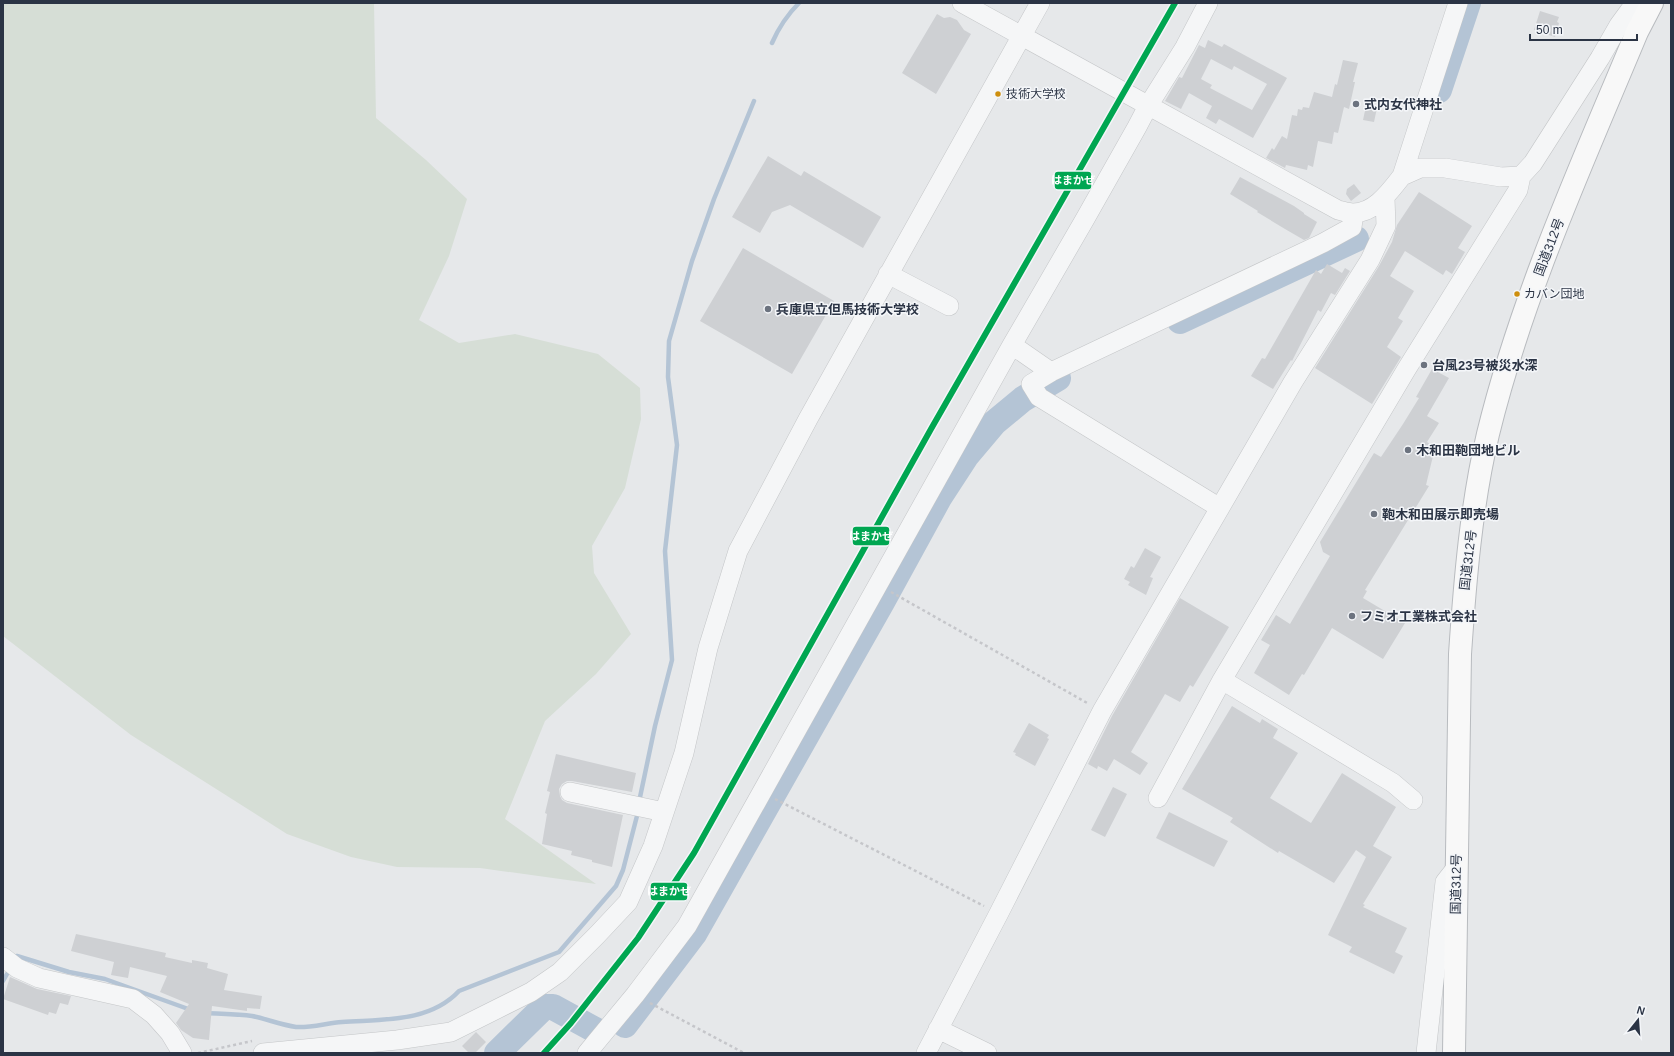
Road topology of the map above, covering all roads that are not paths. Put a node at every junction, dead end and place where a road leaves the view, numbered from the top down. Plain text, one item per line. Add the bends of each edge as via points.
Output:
1 (962, 3) edge
2 (1040, 3) edge
3 (1208, 3) edge
4 (1458, 3) edge
5 (1647, 3) edge
6 (1652, 3) edge
7 (1021, 36) junction
8 (1148, 106) junction
9 (1402, 176) junction
10 (1521, 176) junction
11 (1385, 198) junction
12 (1354, 213) junction
13 (888, 274) junction
14 (949, 306) dead end
15 (1012, 345) junction
16 (1051, 372) junction
17 (1220, 508) junction
18 (1222, 680) junction
19 (570, 792) dead end
20 (1158, 798) dead end
21 (1413, 800) dead end
22 (664, 812) junction
23 (1456, 868) junction
24 (3, 957) edge
25 (938, 1029) junction
26 (258, 1047) edge
27 (182, 1053) edge
28 (587, 1053) edge
29 (926, 1053) edge
30 (987, 1053) edge
31 (1426, 1053) edge
32 (1454, 1053) edge

1 - 7 street
2 - 7 street
3 - 8 street via 1185,47
4 - 9 street
5 - 10 street via 1641,3 1630,10 1619,25 1533,163
6 - 23 highway, 国道312号 via 1637,32 1549,245 1526,308 1488,435 1463,601
7 - 8 street
7 - 13 street
8 - 12 street via 1338,210
8 - 15 street
9 - 10 street via 1420,168 1445,168 1501,177
9 - 11 street
10 - 18 street via 1518,190 1406,370
11 - 12 street via 1371,208
11 - 17 street via 1386,226 1370,260 1293,382
12 - 16 street via 1352,227 1323,243
13 - 14 street
13 - 22 street via 738,551 708,648 684,753
15 - 16 street
15 - 28 street via 687,926
16 - 17 street via 1032,384 1036,392
17 - 25 street via 1102,711
18 - 20 street
18 - 21 street via 1393,783
19 - 22 street
22 - 26 street via 653,846 628,902 560,972 531,992 451,1032 397,1040
23 - 31 street via 1445,882
23 - 32 highway, 国道312号
24 - 27 street via 17,968 40,978 133,1000 154,1015 170,1033
25 - 29 street
25 - 30 street

